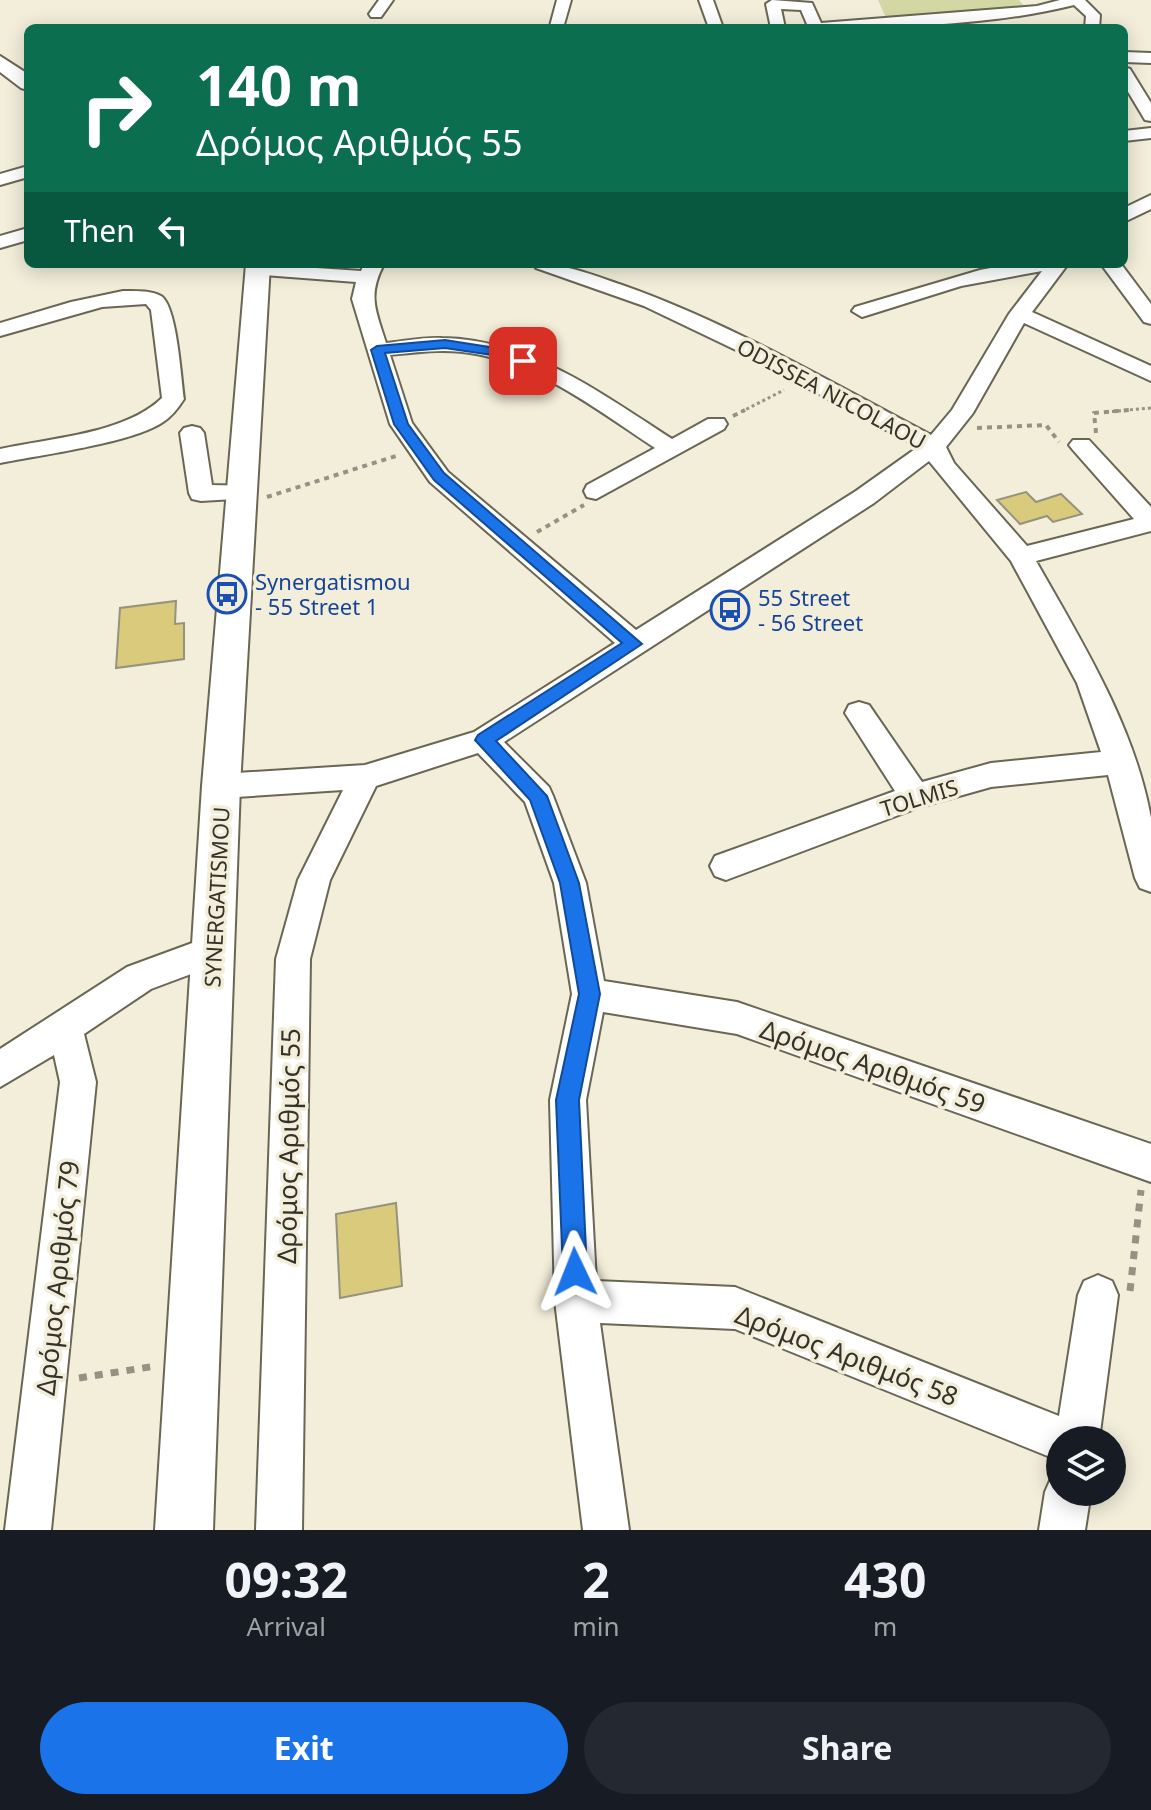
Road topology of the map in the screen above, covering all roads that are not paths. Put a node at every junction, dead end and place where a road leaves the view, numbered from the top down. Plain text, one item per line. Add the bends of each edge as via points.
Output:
1 (386, 0) edge
2 (564, 0) edge
3 (706, 0) edge
4 (1073, 1) edge
5 (376, 14) dead end
6 (558, 24) edge
7 (715, 24) edge
8 (777, 24) edge
9 (814, 24) edge
10 (865, 24) edge
11 (1092, 24) edge
12 (1128, 57) edge
13 (1151, 58) edge
14 (0, 62) edge
15 (1128, 79) edge
16 (24, 81) edge
17 (1151, 116) edge
18 (1151, 133) edge
19 (1128, 136) edge
20 (24, 172) edge
21 (0, 180) edge
22 (1151, 201) edge
23 (1128, 214) edge
24 (24, 235) edge
25 (0, 242) edge
26 (258, 268) edge
27 (286, 268) edge
28 (554, 268) edge
29 (1019, 268) edge
30 (1053, 268) edge
31 (1114, 268) edge
32 (371, 271) edge
33 (862, 311) dead end
34 (1019, 314) junction
35 (1151, 318) edge
36 (0, 330) edge
37 (377, 350) junction
38 (1151, 374) edge
39 (716, 424) road end
40 (192, 433) dead end
41 (941, 438) junction
42 (1081, 445) road end
43 (670, 448) junction
44 (0, 456) edge
45 (596, 491) road end
46 (242, 499) junction
47 (1151, 523) edge
48 (1021, 556) junction
49 (634, 644) junction
50 (859, 713) dead end
51 (484, 740) junction
52 (1120, 762) junction
53 (365, 777) junction
54 (221, 786) junction
55 (915, 796) junction
56 (726, 866) dead end
57 (1151, 878) edge
58 (214, 950) junction
59 (589, 994) junction
60 (65, 1027) junction
61 (0, 1070) edge
62 (1148, 1162) edge
63 (1098, 1295) road end
64 (576, 1301) junction
65 (1079, 1426) edge
66 (1046, 1433) edge
67 (1066, 1506) edge
68 (28, 1530) edge
69 (184, 1530) edge
70 (279, 1530) edge
71 (606, 1530) edge
72 (1062, 1530) edge

1 - 5 street
2 - 6 street
3 - 7 street
4 - 10 street via 1037,10
4 - 11 street via 1093,15
8 - 9 street via 773,4 778,3 807,6
12 - 13 street
14 - 16 main road
15 - 17 street
18 - 19 street
20 - 21 street
22 - 23 street
24 - 25 street
26 - 46 main road, SYNERGATISMOU
27 - 32 street
28 - 41 street, ODISSEA NICOLAOU via 651,302
29 - 33 street via 936,285
30 - 34 street
31 - 35 street
32 - 37 street via 362,299
34 - 38 street
34 - 41 street via 962,413
36 - 44 street via 99,302 133,296 152,300 161,310 173,399 155,417 124,430
37 - 43 street via 445,344 502,353 545,369
37 - 49 street via 401,424 439,477
39 - 43 street
40 - 46 street via 201,493
41 - 48 street, ODISSEA NICOLAOU via 944,466
41 - 49 street via 865,497
42 - 47 street
43 - 45 street
46 - 54 main road, SYNERGATISMOU
47 - 48 street
48 - 52 street, ODISSEA NICOLAOU via 1091,683
49 - 51 street
50 - 55 street
51 - 53 street
51 - 59 street via 538,796 570,883
52 - 55 street, TOLMIS via 991,775
52 - 57 street, ODISSEA NICOLAOU
53 - 54 street
53 - 70 street, Δρόμος Αριθμός 55 via 314,880 293,959
54 - 58 main road, SYNERGATISMOU
55 - 56 street, TOLMIS
58 - 60 street via 139,978
58 - 69 main road, SYNERGATISMOU
59 - 62 street, Δρόμος Αριθμός 59 via 737,1018
59 - 64 street via 568,1100
60 - 61 street
60 - 68 street, Δρόμος Αριθμός 79 via 78,1082
63 - 65 street
64 - 66 street, Δρόμος Αριθμός 58 via 735,1308
64 - 71 street
67 - 72 street

